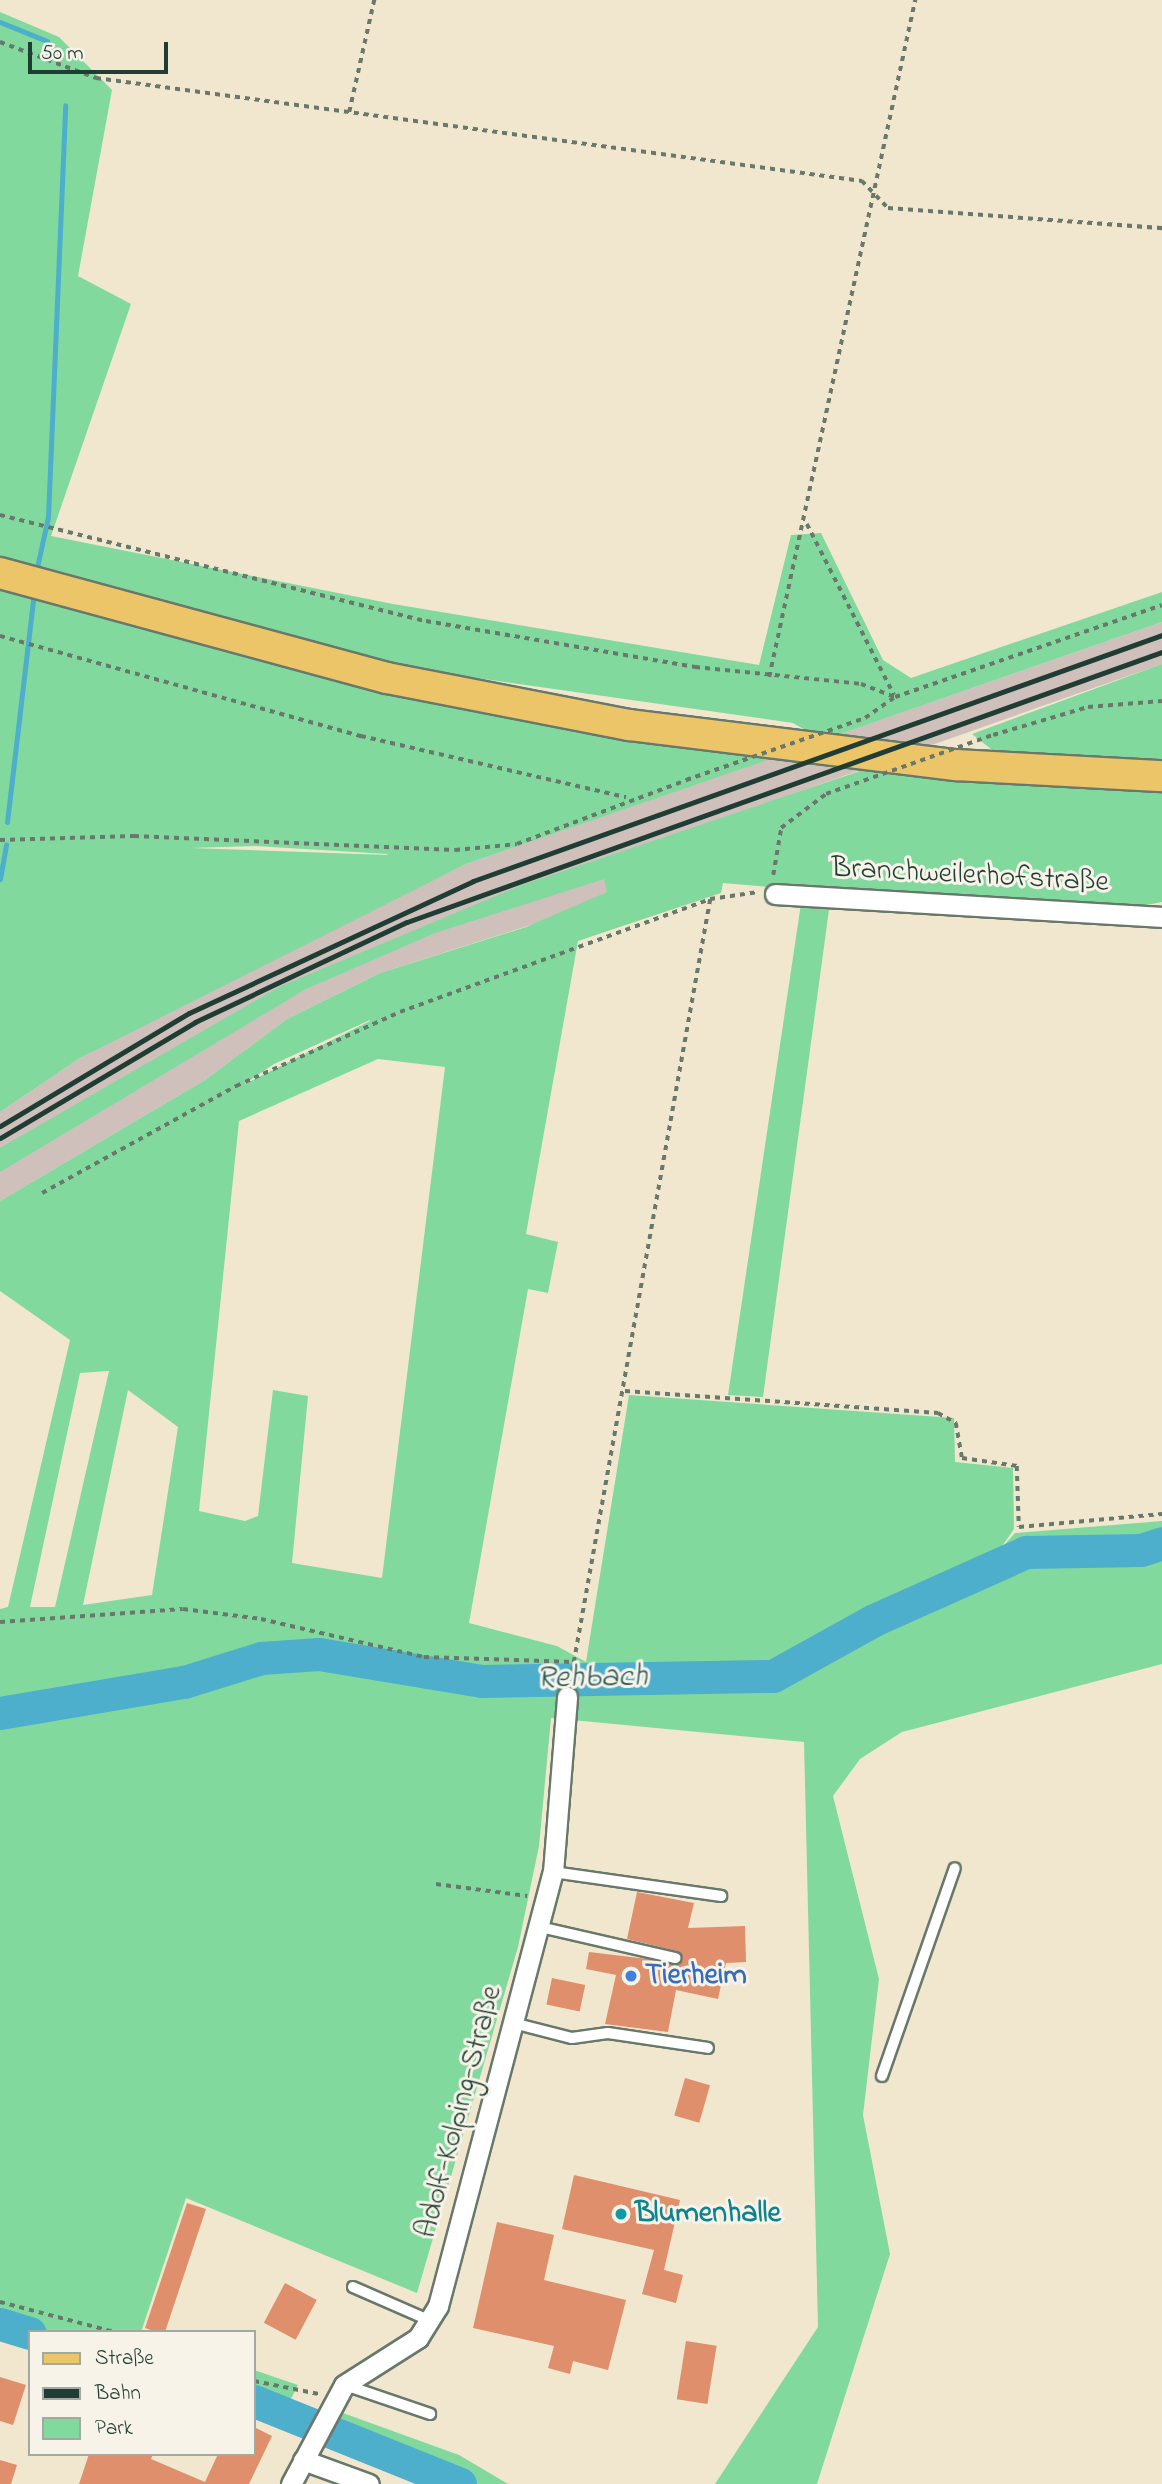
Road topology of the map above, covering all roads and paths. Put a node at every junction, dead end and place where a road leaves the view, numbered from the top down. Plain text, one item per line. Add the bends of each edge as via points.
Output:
1 (374, 0) edge
2 (915, 0) edge
3 (0, 42) edge
4 (349, 112) junction
5 (873, 193) junction
6 (1162, 228) edge
7 (0, 515) edge
8 (806, 522) junction
9 (0, 573) edge
10 (1162, 605) edge
11 (0, 636) edge
12 (769, 677) junction
13 (895, 696) junction
14 (1162, 701) edge
15 (1162, 776) edge
16 (628, 798) junction
17 (0, 840) edge
18 (775, 894) junction
19 (710, 899) junction
20 (1162, 917) edge
21 (42, 1193) dead end
22 (625, 1391) junction
23 (1162, 1514) edge
24 (0, 1622) edge
25 (567, 1697) dead end
26 (955, 1868) dead end
27 (553, 1872) junction
28 (436, 1884) dead end
29 (721, 1896) dead end
30 (547, 1899) junction
31 (540, 1927) junction
32 (676, 1958) dead end
33 (513, 2024) junction
34 (708, 2048) dead end
35 (882, 2076) dead end
36 (353, 2287) dead end
37 (0, 2302) edge
38 (431, 2321) junction
39 (106, 2330) edge
40 (256, 2381) edge
41 (336, 2396) junction
42 (430, 2414) dead end
43 (303, 2460) junction
44 (290, 2484) edge
45 (369, 2484) edge

1 - 4 path
2 - 5 path
3 - 4 path via 96,78
4 - 5 path via 862,181
5 - 6 path via 888,208
5 - 8 path
7 - 12 path via 60,534 426,621
8 - 12 path
8 - 13 path
9 - 15 main road via 387,678 629,725 957,765
10 - 13 path
11 - 16 path via 361,736
12 - 13 path via 861,684
13 - 16 path, bridge via 865,718
14 - 18 path, bridge via 1087,707 993,734 826,794 781,828 773,846
16 - 17 path via 517,844 455,850 134,836
18 - 19 path
18 - 20 street, Branchweilerhofstraße
19 - 21 path via 400,1012 236,1086
19 - 22 path
22 - 23 path via 938,1413 960,1430 961,1458 1017,1466 1018,1527
22 - 24 path via 573,1662 424,1657 261,1619 183,1609
25 - 27 street, Adolf-Kolping-Straße
26 - 35 lane
27 - 29 lane
27 - 30 street, Adolf-Kolping-Straße
28 - 30 path
30 - 31 street, Adolf-Kolping-Straße
31 - 32 lane
31 - 33 street, Adolf-Kolping-Straße
33 - 34 lane via 572,2038 608,2033
33 - 38 street, Adolf-Kolping-Straße
36 - 38 lane
37 - 39 path
38 - 41 street, Adolf-Kolping-Straße via 418,2338
40 - 41 path
41 - 42 lane
41 - 43 street, Adolf-Kolping-Straße
43 - 44 street, Adolf-Kolping-Straße
43 - 45 street

